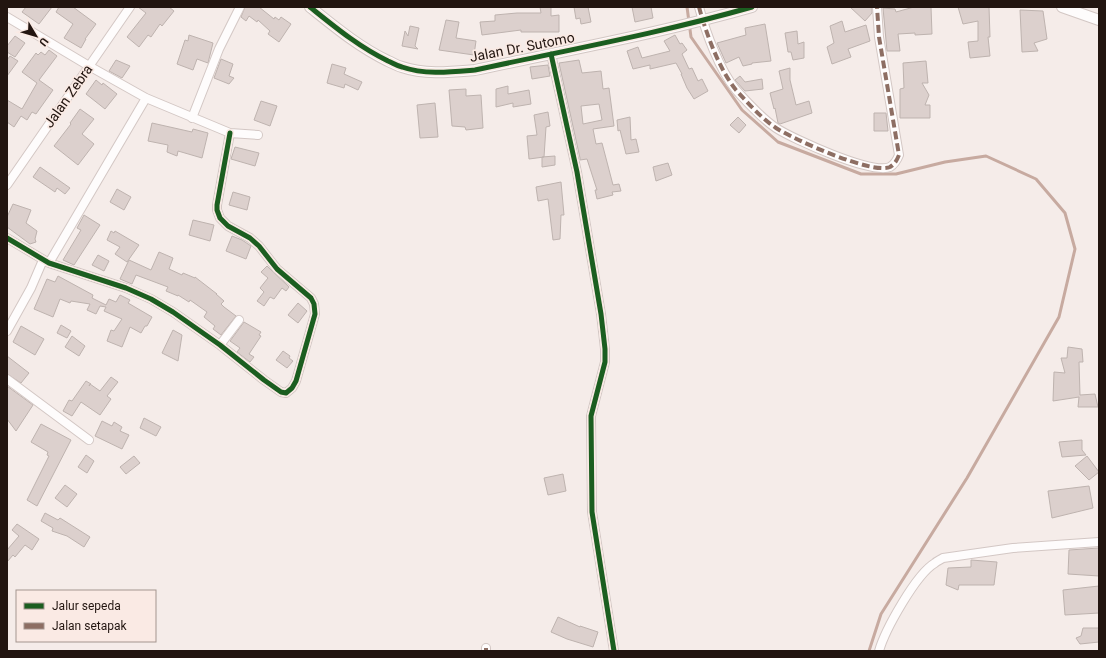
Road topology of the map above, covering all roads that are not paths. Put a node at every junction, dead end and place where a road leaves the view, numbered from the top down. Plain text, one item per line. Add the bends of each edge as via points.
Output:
1 (130, 7) edge
2 (240, 7) edge
3 (310, 7) edge
4 (699, 7) edge
5 (752, 7) edge
6 (877, 7) edge
7 (1062, 7) edge
8 (7, 17) edge
9 (1099, 20) edge
10 (702, 21) junction
11 (551, 54) junction
12 (88, 66) junction
13 (146, 98) junction
14 (192, 118) junction
15 (230, 133) junction
16 (258, 135) dead end
17 (7, 185) edge
18 (7, 238) edge
19 (46, 261) junction
20 (239, 320) dead end
21 (7, 331) edge
22 (220, 345) junction
23 (7, 379) edge
24 (89, 440) dead end
25 (1099, 542) edge
26 (614, 651) edge
27 (879, 651) edge

1 - 12 street, Jalan Zebra
2 - 14 street via 219,49
3 - 11 street, Jalan Dr. Sutomo via 374,54 402,67 427,72 475,70
4 - 10 street
5 - 10 street, Jalan Dr. Sutomo
6 - 10 street via 880,42 899,155 895,163 889,167 878,168 843,159 776,128 735,88 716,57
7 - 9 street
8 - 12 street
10 - 11 street, Jalan Dr. Sutomo
11 - 26 street via 577,172 605,349 605,362 591,416 592,512
12 - 13 street
12 - 17 street, Jalan Zebra
13 - 14 street
13 - 19 street
14 - 15 street
15 - 16 street
15 - 22 street via 217,205 220,218 228,226 250,238 277,269 311,298 315,314 296,381 286,392 280,392
18 - 19 street
19 - 21 street
19 - 22 street via 151,299
20 - 22 street
23 - 24 street
25 - 27 street via 1013,548 943,558 927,570 910,591 881,641

